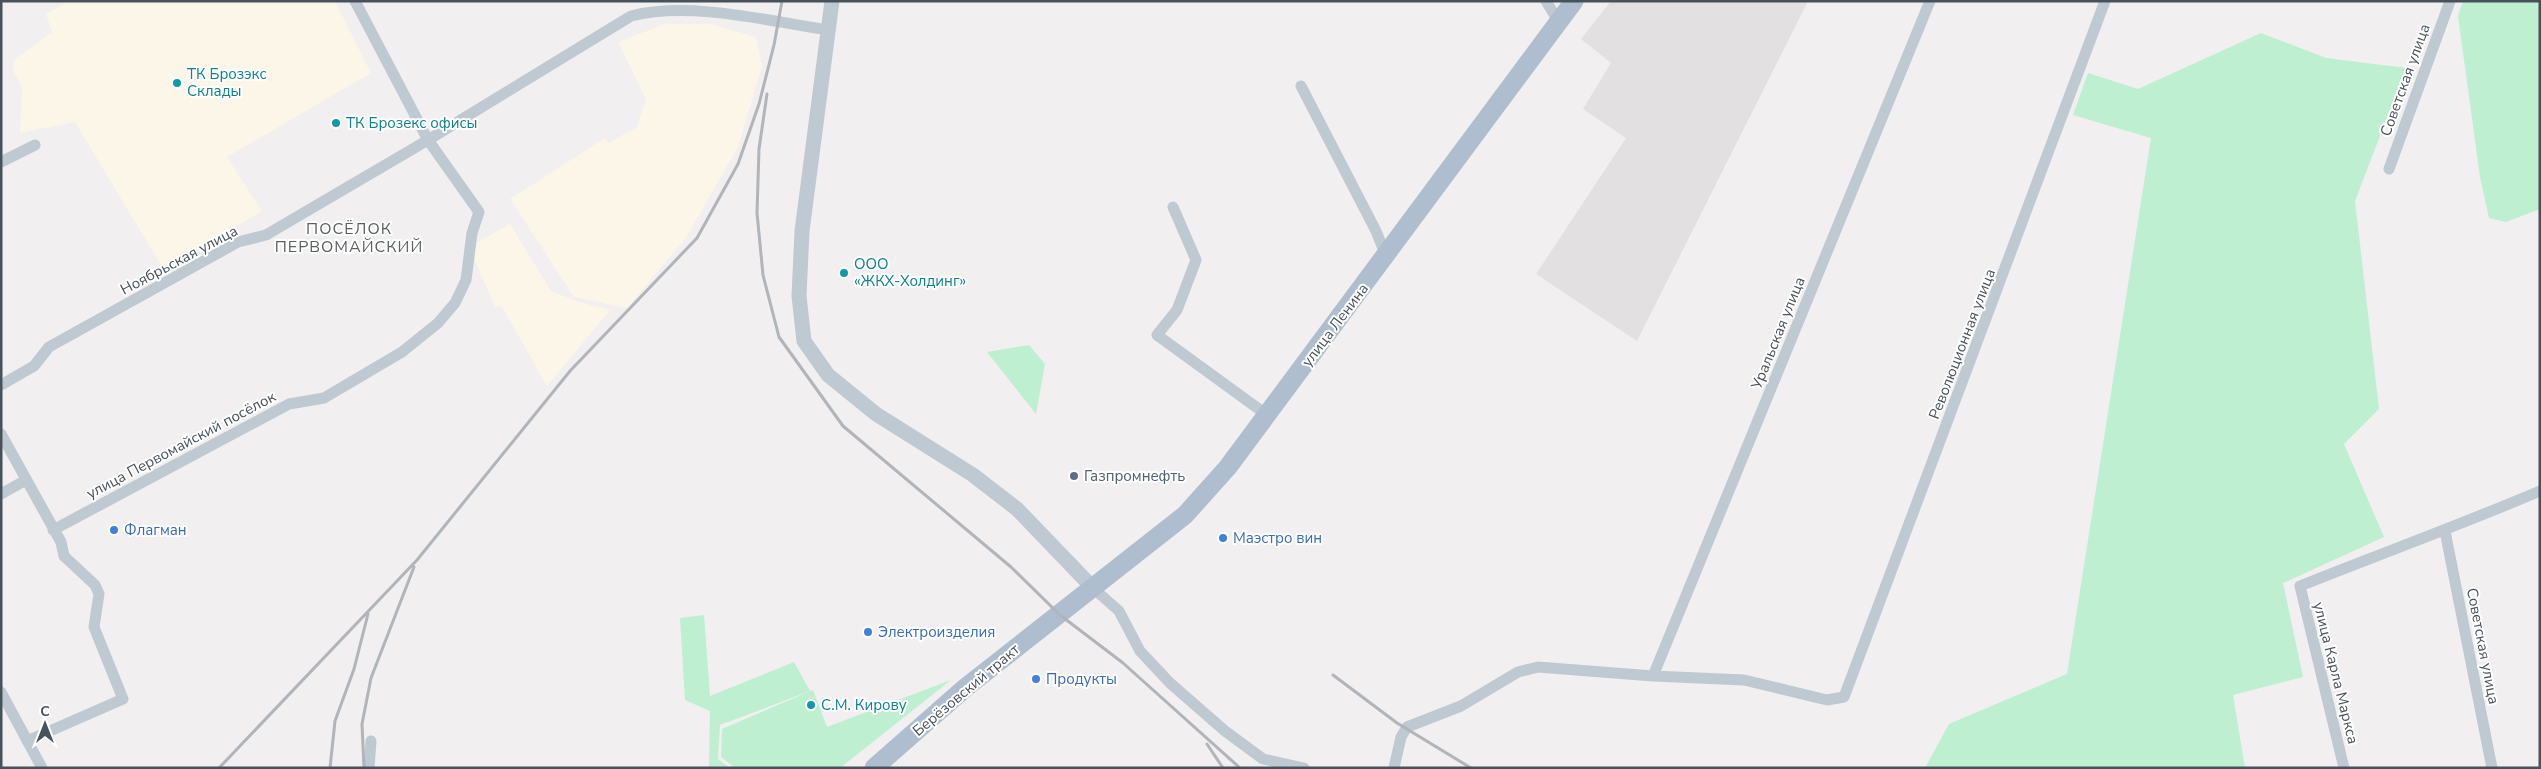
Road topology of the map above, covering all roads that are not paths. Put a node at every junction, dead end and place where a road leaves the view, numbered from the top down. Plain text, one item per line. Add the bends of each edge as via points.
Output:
1 (355, 1) edge
2 (832, 1) edge
3 (1546, 1) edge
4 (1574, 1) edge
5 (1930, 1) edge
6 (2105, 1) edge
7 (2450, 1) edge
8 (1558, 21) junction
9 (828, 30) junction
10 (1301, 86) dead end
11 (428, 140) junction
12 (35, 145) dead end
13 (1, 162) edge
14 (2389, 169) dead end
15 (1173, 207) dead end
16 (1386, 256) junction
17 (1, 385) edge
18 (1267, 414) junction
19 (1, 434) edge
20 (26, 480) junction
21 (2540, 491) edge
22 (1, 494) edge
23 (54, 530) junction
24 (2445, 531) junction
25 (1093, 588) junction
26 (1060, 615) joint
27 (1653, 676) junction
28 (1, 692) edge
29 (27, 741) junction
30 (371, 741) dead end
31 (42, 768) edge
32 (369, 768) edge
33 (874, 768) edge
34 (1304, 768) edge
35 (1394, 768) edge
36 (2344, 768) edge
37 (2492, 768) edge

1 - 11 street, улица Первомайский посёлок
2 - 9 street
3 - 8 street
4 - 8 main road, улица Ленина
5 - 27 street, Уральская улица
6 - 27 street, Революционная улица via 1844,697 1828,700 1744,680
7 - 14 street, Советская улица
8 - 16 main road, улица Ленина
9 - 11 street via 704,12 667,10 631,16
9 - 25 street via 802,231 799,296 804,341 828,375 876,414 973,475 1017,509
10 - 16 street
11 - 17 street, Ноябрьская улица via 266,235 238,242 49,347 34,366
11 - 23 street, улица Первомайский посёлок via 479,212 472,233 466,280 455,303 438,323 402,352 324,398 289,404
12 - 13 street
15 - 18 street via 1196,260 1177,310 1157,335
16 - 18 main road, улица Ленина
18 - 25 main road, улица Ленина via 1228,468 1185,515
19 - 20 street
20 - 22 street
20 - 23 street
21 - 24 street
23 - 29 street via 64,556 95,585 99,594 94,627 123,699
24 - 36 street, улица Карла Маркса via 2415,539 2300,586
24 - 37 street, Советская улица
25 - 26 main road, улица Ленина
25 - 34 street via 1119,611 1140,652 1225,731 1262,759
26 - 33 main road, Берёзовский тракт via 965,688
27 - 35 street via 1538,667 1518,672 1461,706 1407,727 1401,737
28 - 29 street
29 - 31 street
30 - 32 street

